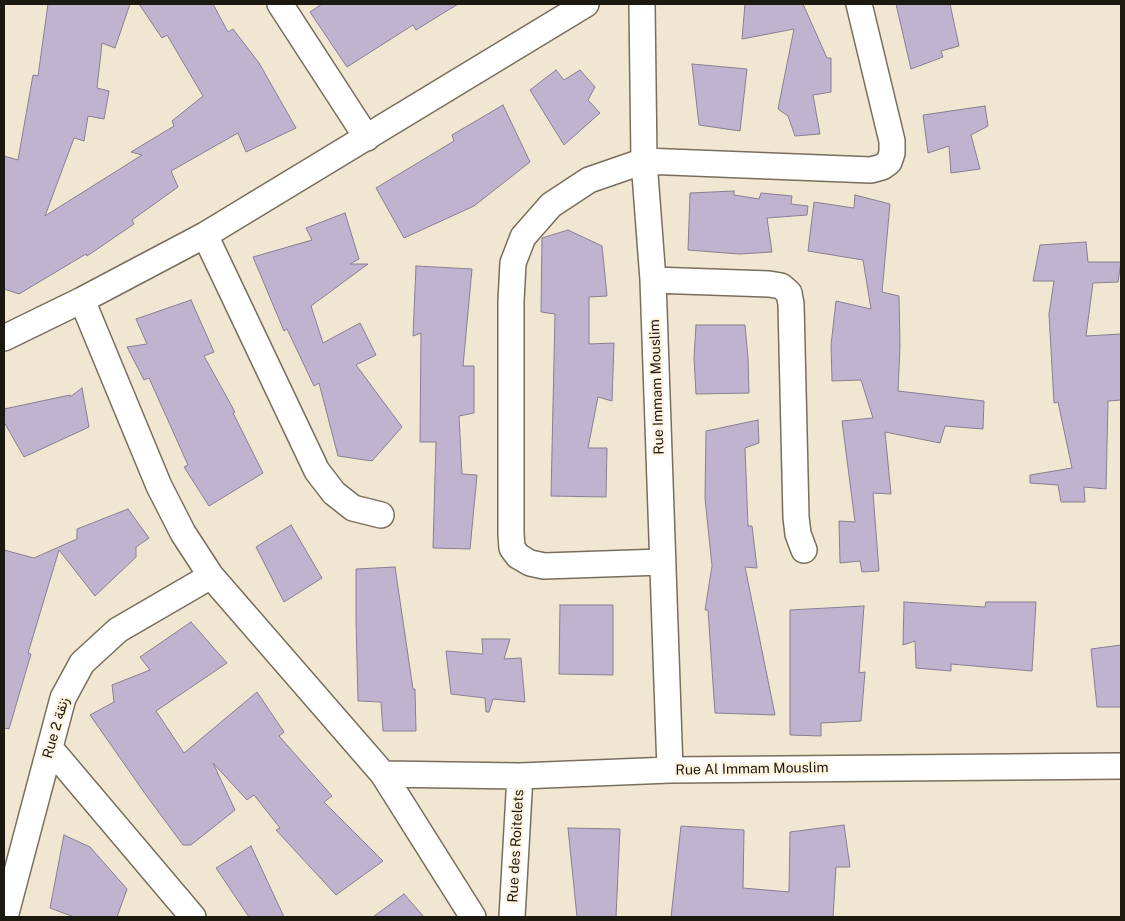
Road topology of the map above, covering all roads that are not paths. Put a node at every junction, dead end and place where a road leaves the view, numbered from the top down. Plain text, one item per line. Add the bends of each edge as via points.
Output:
1 (280, 4) edge
2 (586, 4) edge
3 (642, 4) edge
4 (859, 4) edge
5 (367, 138) junction
6 (644, 161) junction
7 (205, 235) junction
8 (653, 280) junction
9 (82, 300) junction
10 (4, 338) edge
11 (381, 515) dead end
12 (804, 550) dead end
13 (662, 562) junction
14 (211, 576) junction
15 (50, 748) junction
16 (1121, 766) edge
17 (670, 770) junction
18 (383, 774) junction
19 (520, 776) junction
20 (5, 917) edge
21 (193, 917) edge
22 (473, 917) edge
23 (512, 917) edge

1 - 5 street
2 - 5 street
3 - 6 street, Rue Immam Mouslim
4 - 6 street via 892,141 889,162 871,170
5 - 7 street
6 - 8 street, Rue Immam Mouslim
6 - 13 street via 589,180 551,205 522,237 513,263 511,301 511,534 512,548 518,556 544,566
7 - 9 street
7 - 11 street via 317,471 334,493 353,508
8 - 12 street via 770,284 781,286 789,293 796,517
8 - 13 street, Rue Immam Mouslim
9 - 10 street
9 - 14 street via 159,486 183,533
13 - 17 street, Rue Immam Mouslim
14 - 15 street, Rue 2 زنقة via 118,630 82,663 63,698
14 - 18 street
15 - 20 street, Rue 2 زنقة
15 - 21 street
16 - 17 street, Rue Al Immam Mouslim
17 - 19 street, Rue Al Immam Mouslim
18 - 19 street, Rue Al Immam Mouslim
18 - 22 street
19 - 23 street, Rue des Roitelets

